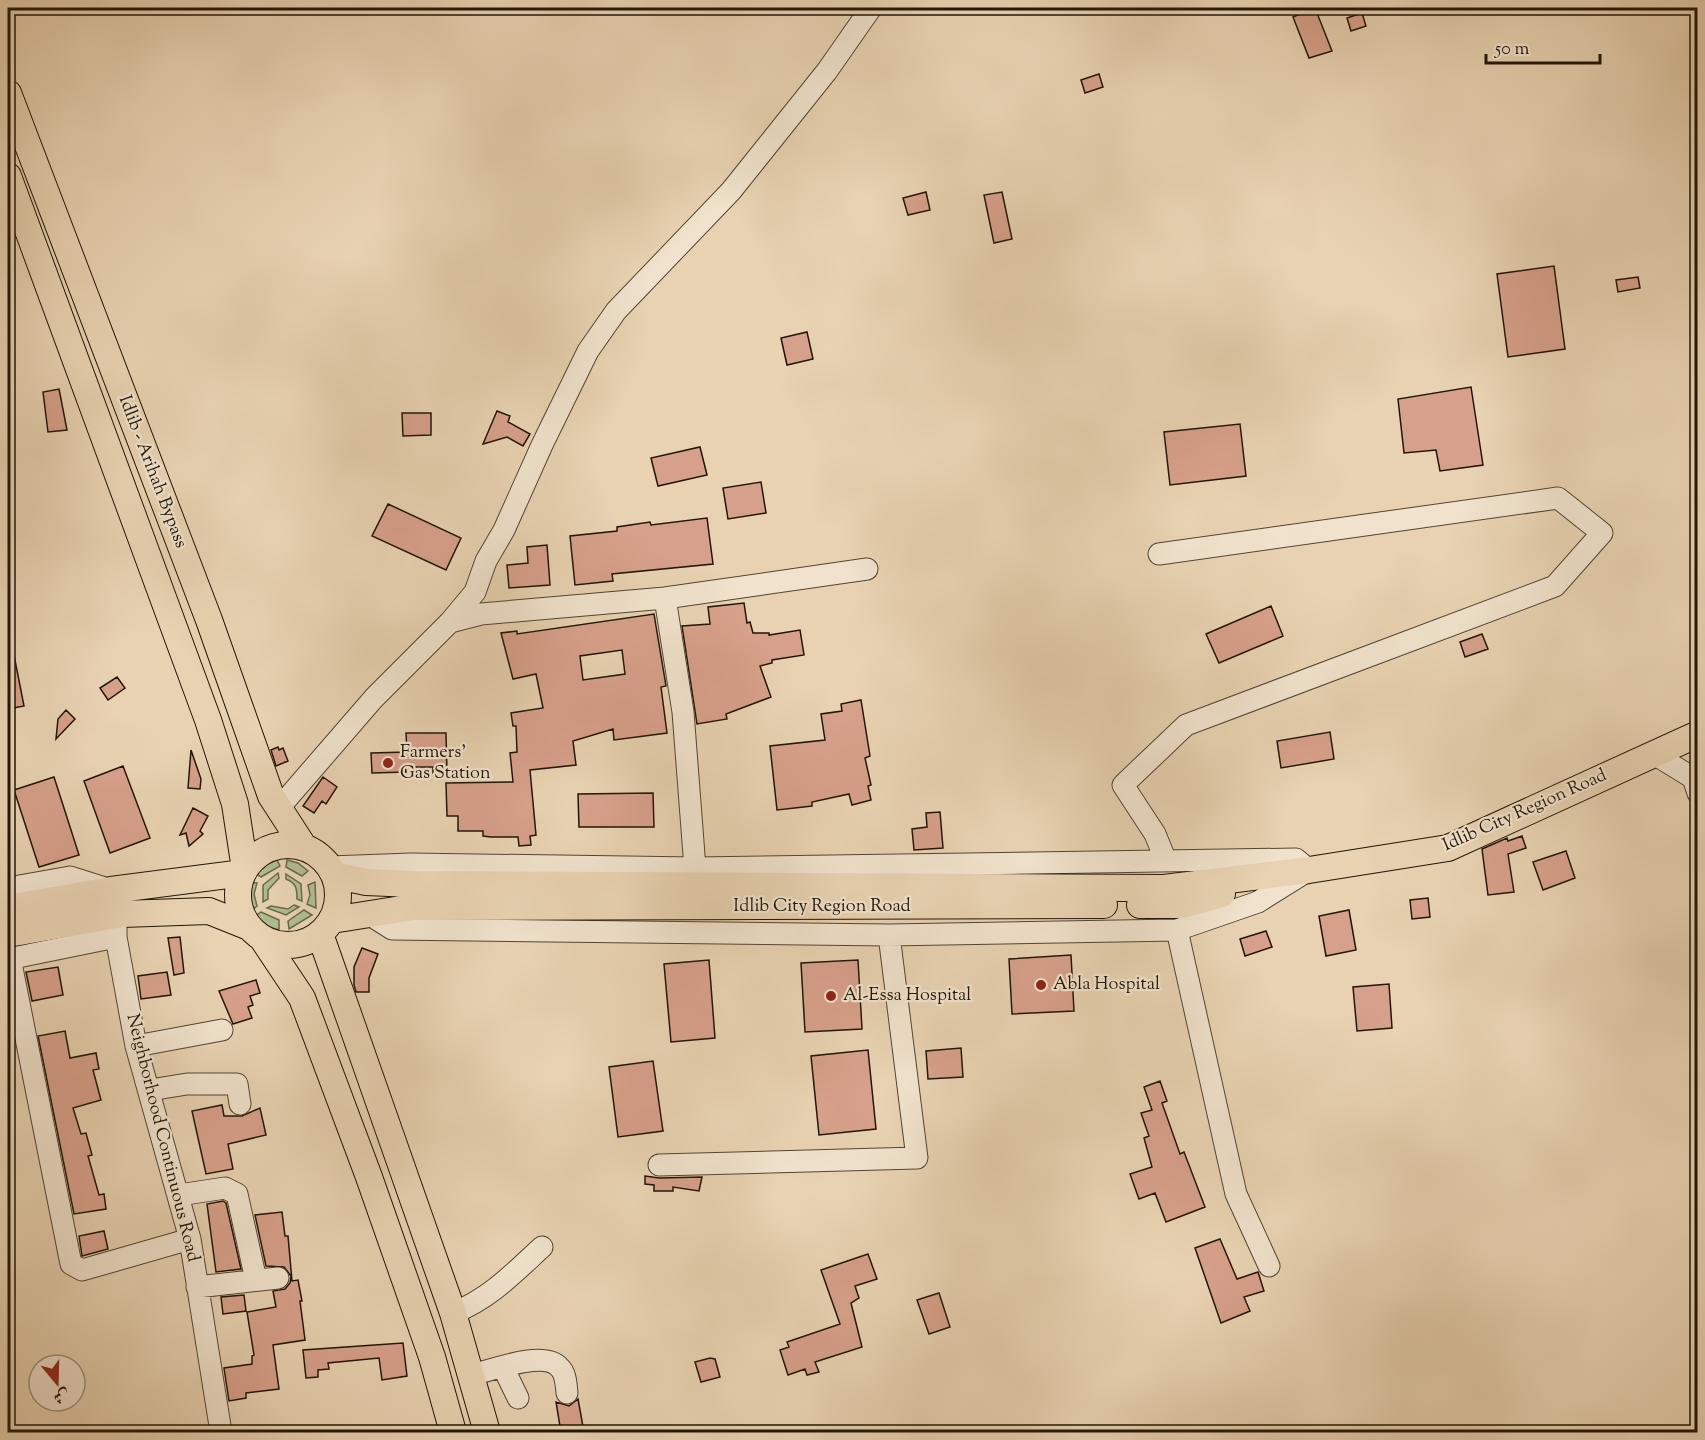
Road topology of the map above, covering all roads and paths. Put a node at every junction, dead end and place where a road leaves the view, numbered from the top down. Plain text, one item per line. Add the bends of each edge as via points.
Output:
1 (871, 8) edge
2 (8, 93) edge
3 (8, 176) edge
4 (1159, 554) dead end
5 (867, 569) dead end
6 (665, 598) junction
7 (450, 622) junction
8 (1698, 734) edge
9 (1654, 754) junction
10 (1698, 793) edge
11 (278, 809) junction
12 (304, 847) junction
13 (1166, 861) junction
14 (695, 868) junction
15 (1310, 870) junction
16 (244, 871) junction
17 (332, 871) junction
18 (8, 888) edge
19 (111, 890) junction
20 (8, 908) edge
21 (370, 915) junction
22 (116, 926) junction
23 (326, 927) junction
24 (1177, 930) junction
25 (255, 933) junction
26 (889, 935) junction
27 (8, 950) edge
28 (222, 1030) dead end
29 (136, 1046) junction
30 (150, 1090) junction
31 (240, 1104) dead end
32 (659, 1165) dead end
33 (179, 1195) junction
34 (190, 1239) junction
35 (542, 1247) dead end
36 (1269, 1266) dead end
37 (278, 1278) dead end
38 (256, 1280) junction
39 (197, 1287) junction
40 (453, 1313) junction
41 (503, 1367) junction
42 (472, 1375) junction
43 (567, 1393) dead end
44 (518, 1398) dead end
45 (221, 1432) edge
46 (453, 1432) edge
47 (487, 1432) edge

1 - 7 street via 827,71 731,191 616,310 588,351 486,561 475,592
2 - 11 main road, Idlib - Arihah Bypass
3 - 16 main road, Idlib - Arihah Bypass via 208,720 235,804
4 - 13 street via 1558,498 1602,533 1555,586 1186,725 1123,785 1155,834
5 - 6 street
6 - 7 street via 482,614
6 - 14 street via 683,712
7 - 11 street via 374,698
8 - 9 main road, Idlib City Region Road
9 - 10 street via 1693,778
9 - 15 main road, Idlib City Region Road via 1448,848
11 - 12 main road, Idlib - Arihah Bypass
12 - 16 main road via 285,845 266,850
12 - 17 main road via 319,855
13 - 14 street
13 - 15 street via 1296,859
14 - 17 street via 411,864
15 - 17 main road, Idlib City Region Road via 1164,888 413,884 366,882
15 - 21 main road, Idlib City Region Road via 1183,905 414,907
15 - 24 street via 1258,902
16 - 19 main road
16 - 25 main road via 238,901
17 - 23 main road via 338,902
18 - 19 street via 70,877
19 - 20 main road
21 - 23 main road, Idlib City Region Road
21 - 26 street via 392,929
22 - 25 main road via 209,911
22 - 27 main road
22 - 29 street, Neighborhood Continuous Road
23 - 25 main road via 296,945 278,945
23 - 40 main road
24 - 26 street
24 - 36 street via 1236,1194
25 - 46 main road via 302,998 428,1346
26 - 32 street via 917,1158
27 - 34 street via 71,1264 82,1270
28 - 29 street
29 - 30 street, Neighborhood Continuous Road
30 - 31 street via 186,1084 237,1084
30 - 33 street, Neighborhood Continuous Road
33 - 34 street, Neighborhood Continuous Road
33 - 38 street via 225,1188 237,1194
34 - 39 street, Neighborhood Continuous Road
35 - 40 street via 495,1290
37 - 38 street
38 - 39 street
39 - 45 street, Neighborhood Continuous Road
40 - 42 main road
41 - 42 street
41 - 43 street via 542,1359 554,1362 565,1377
41 - 44 street
42 - 47 main road

